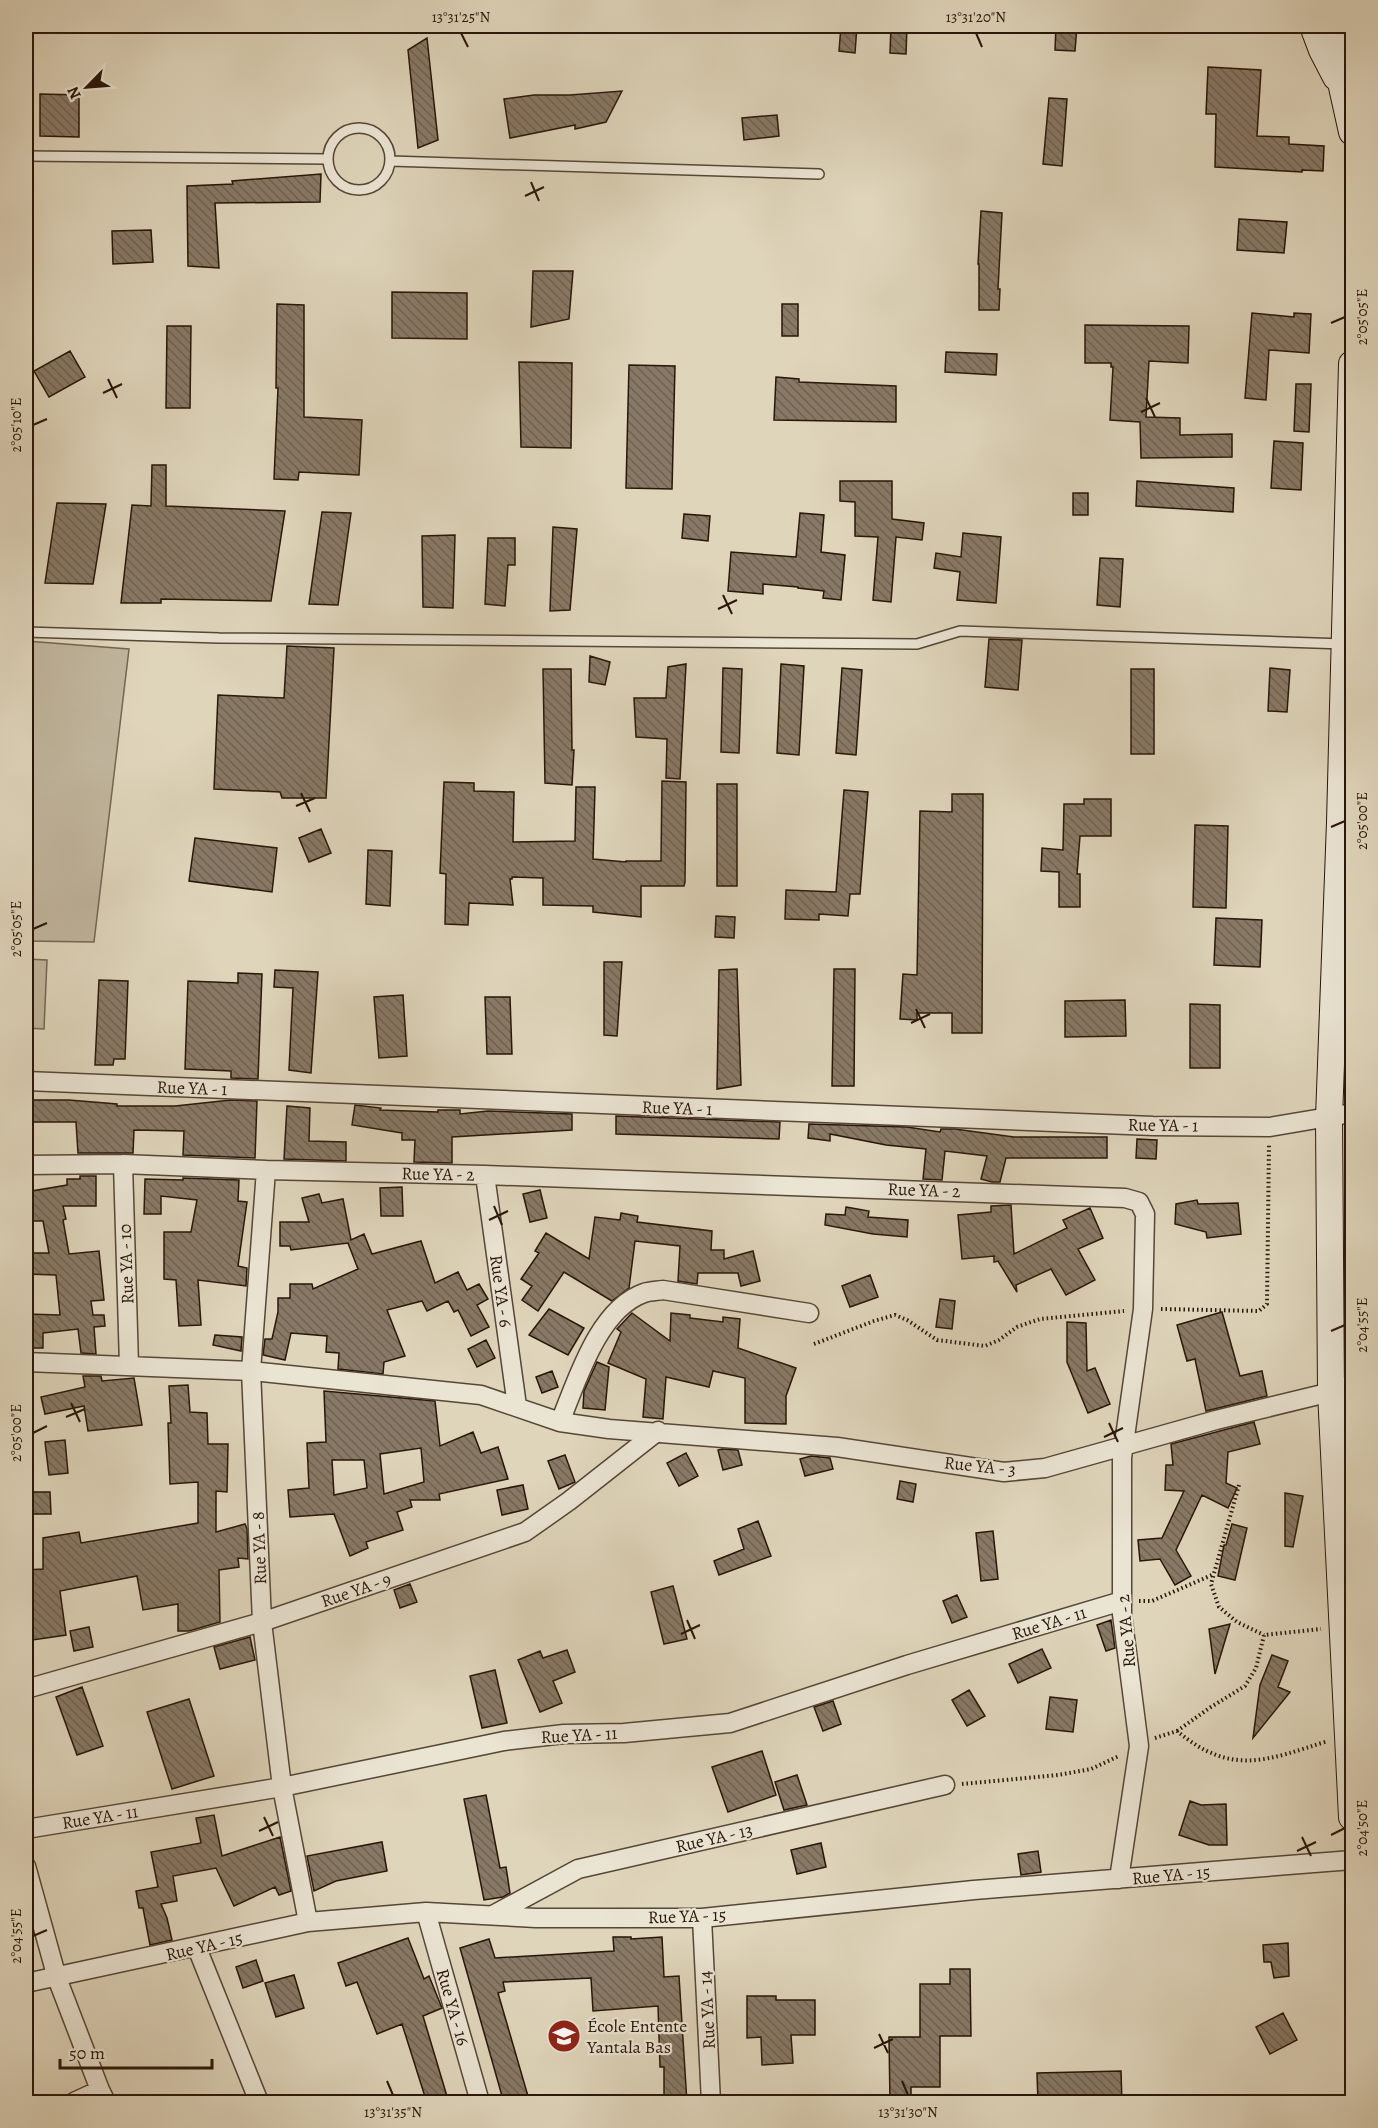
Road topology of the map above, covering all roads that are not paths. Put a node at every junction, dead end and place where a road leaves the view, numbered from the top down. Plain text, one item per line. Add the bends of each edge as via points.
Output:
1 (1312, 26) edge
2 (1336, 26) edge
3 (1347, 87) edge
4 (1353, 132) edge
5 (26, 156) edge
6 (327, 159) junction
7 (390, 161) junction
8 (819, 174) dead end
9 (1353, 364) edge
10 (26, 632) edge
11 (1344, 644) junction
12 (26, 1082) edge
13 (1341, 1115) edge
14 (123, 1164) junction
15 (26, 1166) edge
16 (266, 1170) junction
17 (485, 1176) junction
18 (808, 1313) dead end
19 (26, 1362) edge
20 (129, 1365) junction
21 (251, 1371) junction
22 (1342, 1388) edge
23 (517, 1406) junction
24 (560, 1422) junction
25 (658, 1431) junction
26 (1123, 1446) junction
27 (1122, 1601) junction
28 (262, 1622) junction
29 (26, 1689) edge
30 (945, 1785) road end
31 (282, 1787) junction
32 (1353, 1817) edge
33 (26, 1829) edge
34 (1353, 1860) edge
35 (26, 1866) edge
36 (1119, 1879) junction
37 (426, 1912) junction
38 (493, 1915) junction
39 (702, 1918) junction
40 (308, 1922) junction
41 (196, 1948) junction
42 (57, 1978) junction
43 (26, 1983) edge
44 (103, 2096) edge
45 (74, 2103) edge
46 (259, 2103) edge
47 (480, 2103) edge
48 (711, 2103) edge

1 - 3 main road via 1322,50
2 - 3 main road
3 - 4 main road
5 - 6 lane
6 - 7 lane via 335,180 354,191 376,187 390,170
6 - 7 lane via 334,138 353,127 375,130 390,147
7 - 8 lane
9 - 11 main road
10 - 11 lane via 219,638 917,644 960,631
11 - 13 main road
12 - 13 street, Rue YA - 1 via 1130,1125 1270,1127
13 - 22 main road
14 - 15 street, Rue YA - 2
14 - 16 street, Rue YA - 2
14 - 20 street, Rue YA - 10
16 - 17 street, Rue YA - 2
16 - 21 street, Rue YA - 8
17 - 23 street, Rue YA - 6
17 - 26 street, Rue YA - 2 via 1134,1199 1144,1214 1143,1309
18 - 24 street via 663,1290 645,1292 629,1300 609,1319
19 - 20 street, Rue YA - 3
20 - 21 street, Rue YA - 3
21 - 23 street, Rue YA - 3 via 480,1395
21 - 28 street, Rue YA - 8
22 - 26 street, Rue YA - 3
22 - 32 main road via 1343,1625
23 - 24 street, Rue YA - 3
24 - 25 street, Rue YA - 3
25 - 26 street, Rue YA - 3 via 837,1446 1004,1472 1045,1467
25 - 28 street, Rue YA - 9 via 525,1532
26 - 27 street, Rue YA - 2
27 - 31 street, Rue YA - 11 via 730,1723 504,1741
27 - 36 street, Rue YA - 2 via 1139,1746
28 - 29 street, Rue YA - 9
28 - 31 street, Rue YA - 8
30 - 38 street, Rue YA - 13 via 578,1869
31 - 33 street, Rue YA - 11
31 - 40 street, Rue YA - 8
34 - 36 street, Rue YA - 15
35 - 42 street
36 - 39 street, Rue YA - 15
37 - 38 street, Rue YA - 15
37 - 40 street, Rue YA - 15
37 - 47 street, Rue YA - 16
38 - 39 street, Rue YA - 15
39 - 48 street, Rue YA - 14
40 - 41 street, Rue YA - 15
41 - 42 street, Rue YA - 15
41 - 46 street
42 - 43 street, Rue YA - 15
42 - 44 street
44 - 45 street

